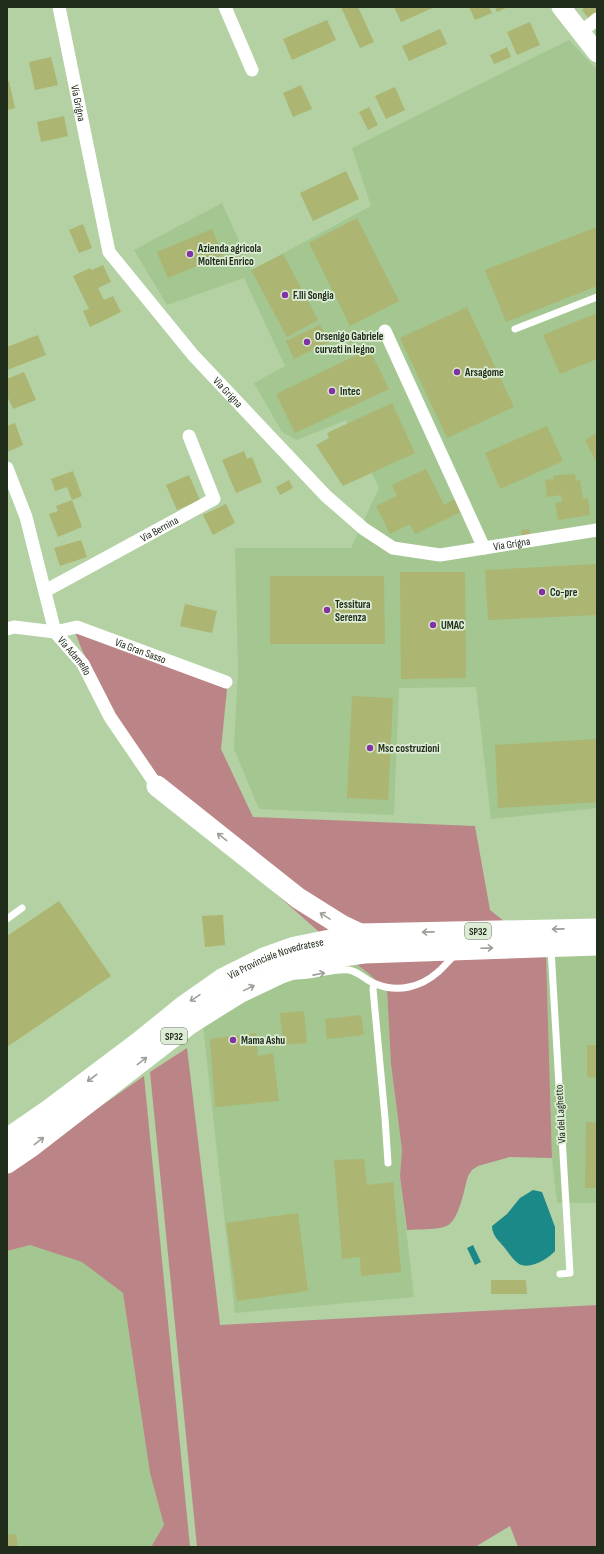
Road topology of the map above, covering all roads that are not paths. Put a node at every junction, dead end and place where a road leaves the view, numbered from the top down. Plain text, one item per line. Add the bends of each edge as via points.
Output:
1 (59, 7) edge
2 (224, 7) edge
3 (561, 7) edge
4 (597, 19) edge
5 (581, 32) junction
6 (597, 53) edge
7 (252, 70) dead end
8 (597, 297) edge
9 (515, 329) dead end
10 (385, 331) dead end
11 (189, 436) dead end
12 (7, 468) edge
13 (597, 530) edge
14 (484, 548) junction
15 (45, 591) junction
16 (7, 629) edge
17 (55, 632) junction
18 (226, 682) dead end
19 (157, 786) joint
20 (22, 908) dead end
21 (7, 919) edge
22 (597, 929) edge
23 (360, 934) junction
24 (597, 945) edge
25 (551, 946) junction
26 (461, 949) junction
27 (281, 973) junction
28 (374, 984) junction
29 (7, 1139) edge
30 (7, 1163) edge
31 (388, 1163) dead end
32 (560, 1274) dead end

1 - 14 street, Via Grigna via 109,252 193,355 326,496 364,529 393,548 440,555
2 - 7 street
3 - 5 street
4 - 5 street
5 - 6 street
8 - 9 lane
10 - 14 street
11 - 15 street, Via Bernina via 214,499
12 - 15 street, Via Adamello via 26,518
13 - 14 street, Via Grigna
15 - 17 street, Via Adamello
16 - 17 street, Via Gran Sasso via 14,627
17 - 18 street, Via Gran Sasso via 77,627
17 - 19 street, Via Adamello via 83,664 110,716
23 -> 19 main road via 298,898
20 - 21 lane
22 -> 23 main road, Via Provinciale Novedratese / SP32
23 -> 29 main road, Via Provinciale Novedratese / SP32 via 295,947 264,958 222,979
24 - 25 main road, Via Provinciale Novedratese / SP32
26 -> 25 main road, Via Provinciale Novedratese / SP32
25 - 32 lane, Via del Laghetto via 570,1273
26 - 27 main road, Via Provinciale Novedratese / SP32 via 364,953 329,958
26 - 28 lane, Via Provinciale Novedratese via 439,972 414,986 400,989
27 -> 28 lane, Via Provinciale Novedratese via 306,977 350,970
30 -> 27 main road, Via Provinciale Novedratese / SP32 via 191,1023 239,993
28 - 31 lane

